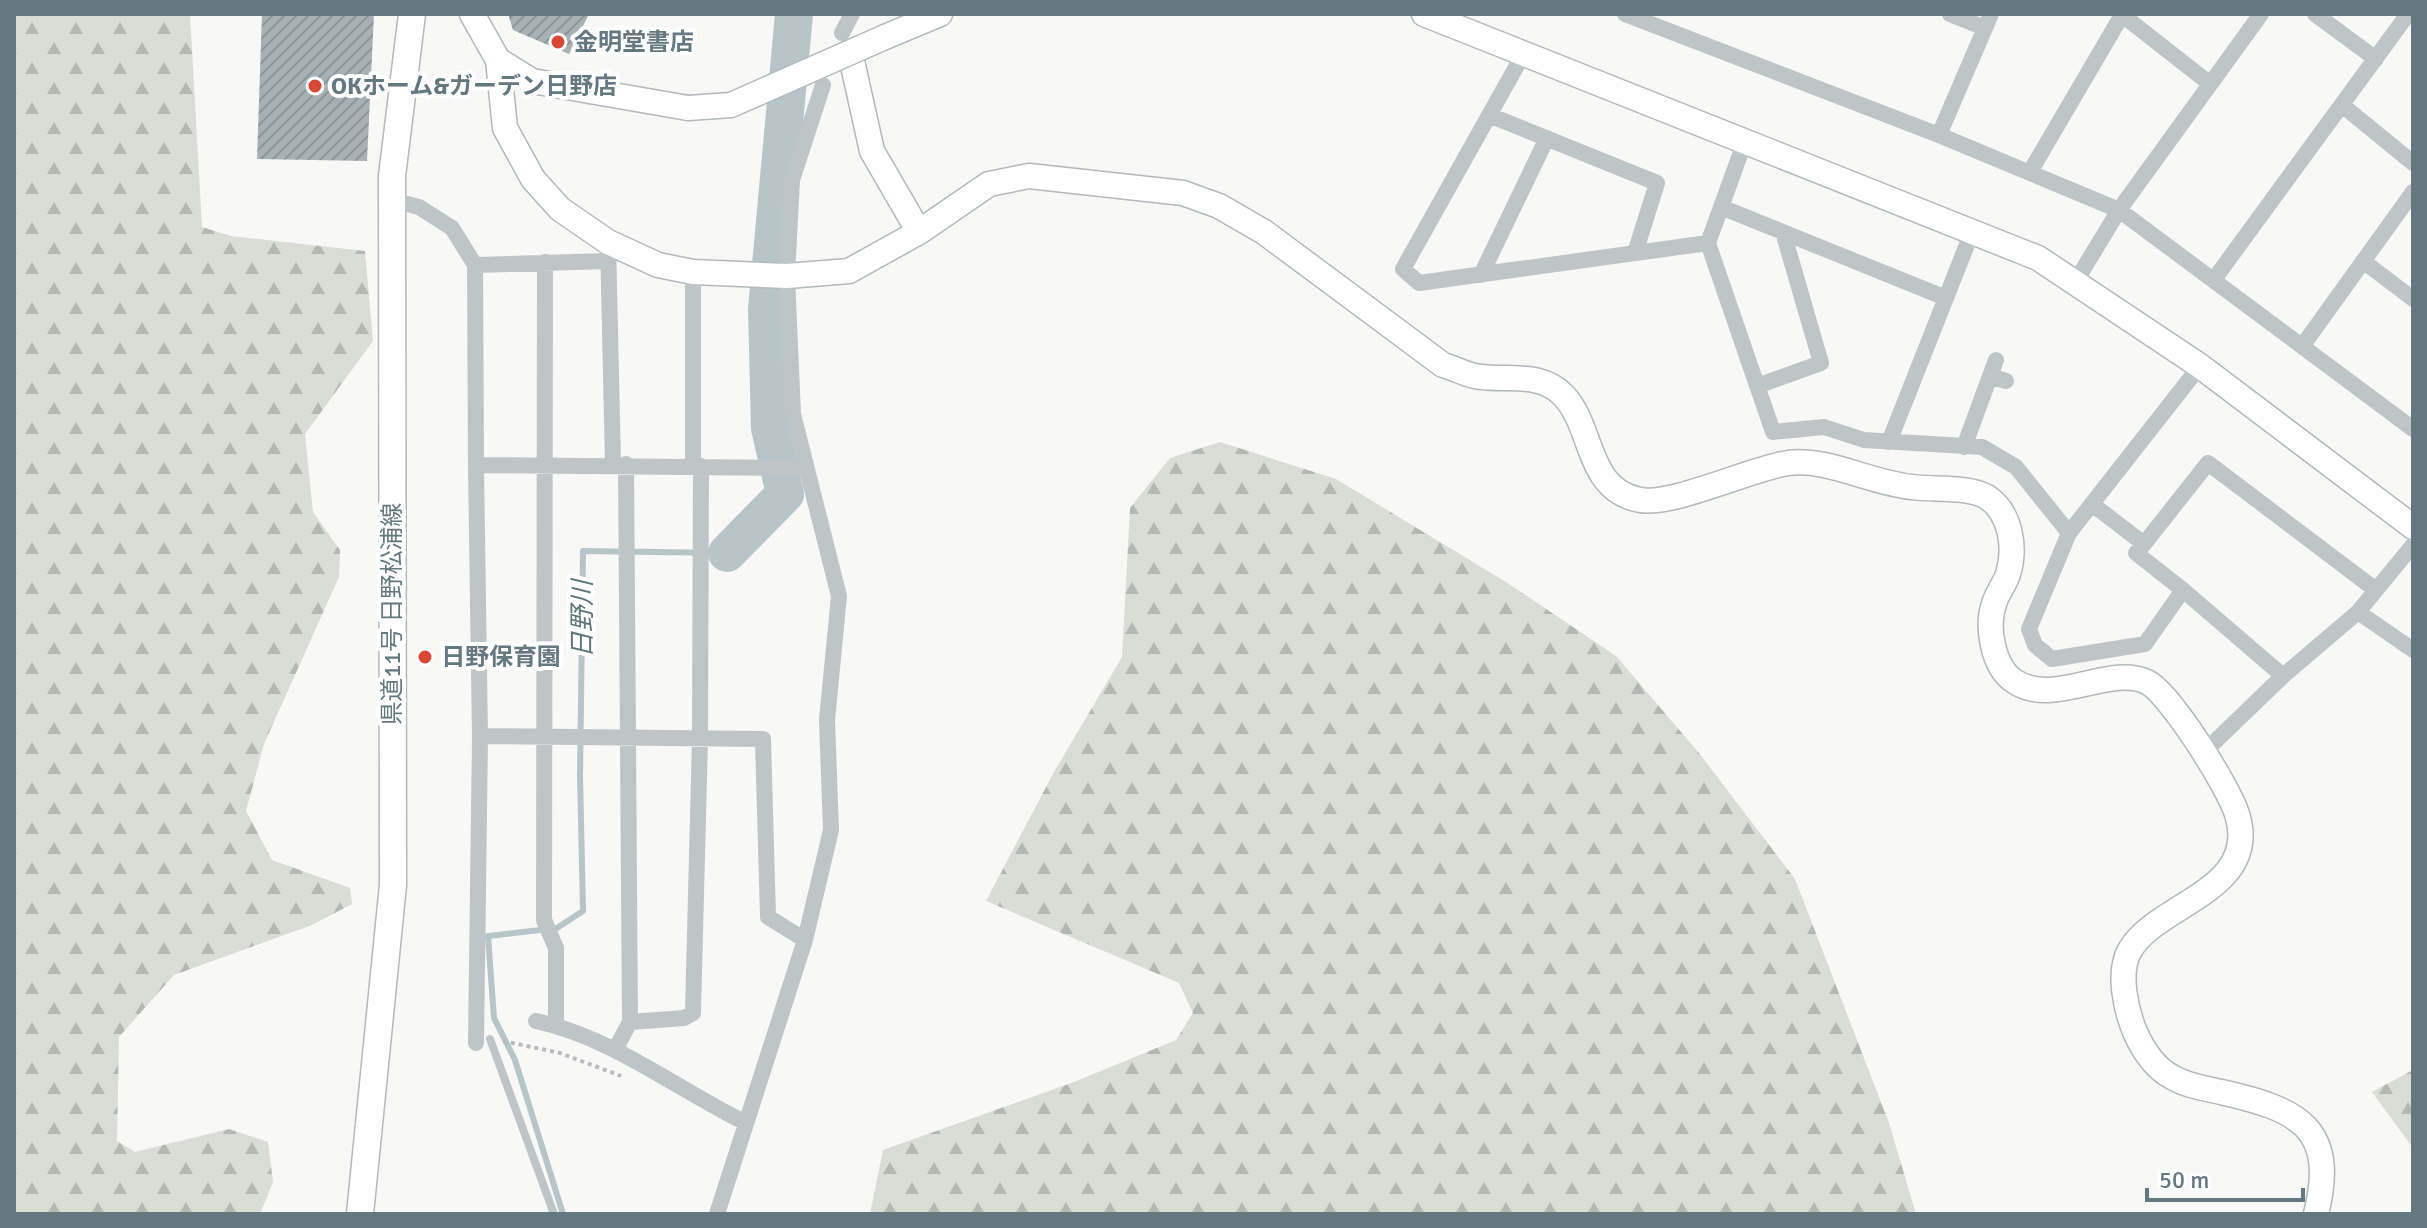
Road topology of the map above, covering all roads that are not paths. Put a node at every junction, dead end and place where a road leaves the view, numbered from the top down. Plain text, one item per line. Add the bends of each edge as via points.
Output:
1 (412, 14) edge
2 (472, 14) edge
3 (852, 14) edge
4 (940, 14) edge
5 (1424, 14) edge
6 (1625, 14) edge
7 (1950, 14) edge
8 (2122, 14) edge
9 (2261, 14) edge
10 (2315, 14) edge
11 (2408, 14) edge
12 (1988, 21) edge
13 (846, 43) junction
14 (1524, 53) junction
15 (2376, 59) junction
16 (498, 60) junction
17 (2209, 83) junction
18 (823, 85) dead end
19 (2342, 105) junction
20 (1489, 115) junction
21 (1939, 135) junction
22 (1547, 138) junction
23 (1745, 141) junction
24 (2413, 163) edge
25 (2030, 172) junction
26 (2413, 192) edge
27 (391, 200) junction
28 (1721, 207) junction
29 (2119, 210) junction
30 (919, 232) junction
31 (1783, 232) junction
32 (1972, 232) junction
33 (1708, 243) junction
34 (608, 251) junction
35 (1635, 253) junction
36 (2363, 261) junction
37 (545, 262) junction
38 (475, 265) junction
39 (693, 272) junction
40 (1481, 275) junction
41 (787, 276) junction
42 (2215, 278) junction
43 (2076, 281) junction
44 (1946, 298) junction
45 (2413, 299) edge
46 (2303, 345) junction
47 (2200, 366) junction
48 (1998, 372) dead end
49 (1757, 386) junction
50 (2413, 429) edge
51 (1889, 442) junction
52 (1964, 447) junction
53 (546, 464) junction
54 (620, 464) junction
55 (476, 465) junction
56 (697, 465) junction
57 (805, 468) junction
58 (2092, 504) junction
59 (2413, 527) edge
60 (2069, 533) junction
61 (2144, 544) junction
62 (2413, 545) edge
63 (2183, 590) junction
64 (2376, 590) junction
65 (2358, 612) junction
66 (2413, 650) edge
67 (2283, 676) junction
68 (480, 736) junction
69 (543, 737) junction
70 (626, 737) junction
71 (700, 738) junction
72 (2203, 753) junction
73 (805, 940) junction
74 (536, 1021) dead end
75 (630, 1022) junction
76 (556, 1026) junction
77 (483, 1041) joint
78 (616, 1048) junction
79 (746, 1123) junction
80 (360, 1214) edge
81 (554, 1214) edge
82 (717, 1214) edge
83 (2316, 1214) edge

1 - 27 main road, 県道11号 日野松浦線
2 - 16 street
3 - 13 street
4 - 13 street, bridge via 885,37
5 - 14 street
6 - 21 street
7 - 12 street
8 - 17 street
8 - 25 street
9 - 17 street
10 - 15 street
11 - 15 street
12 - 21 street
13 - 16 street, bridge via 731,105 688,108 532,81
13 - 30 street via 872,151
14 - 20 street
14 - 23 street
15 - 19 street
16 - 34 street via 505,128 533,179
17 - 29 street
18 - 41 street via 792,180
19 - 24 street
19 - 42 street
20 - 22 street
20 - 40 street via 1403,269 1419,283
21 - 25 street
22 - 35 street via 1657,183
22 - 40 street
23 - 28 street
23 - 32 street
25 - 29 street
26 - 36 street
27 - 38 street via 419,207 452,228
27 - 80 main road, 県道11号 日野松浦線 via 393,885
28 - 31 street
28 - 33 street
29 - 42 street
29 - 43 street
30 - 41 street via 849,271
30 - 72 street via 989,184 1029,176 1183,193 1264,232 1443,365 1475,376 1541,380 1564,396 1591,458 1611,485 1638,500 1663,501 1789,463 1821,464 1906,487 1985,495 2010,530 2008,576 1990,620 1997,661 2011,679 2027,688 2049,690 2125,679 2147,682
31 - 44 street
31 - 49 street via 1821,363
32 - 43 street via 2038,258
32 - 44 street
33 - 35 street
33 - 49 street
34 - 37 street
34 - 39 street
34 - 54 street
35 - 40 street
36 - 45 street
36 - 46 street
37 - 38 street
37 - 53 street
38 - 55 street
39 - 41 street
39 - 56 street
41 - 57 street via 793,414
42 - 46 street
43 - 47 street
44 - 51 street
46 - 50 street
47 - 58 street
47 - 59 street
48 - 52 street
49 - 51 street via 1773,432 1824,427
51 - 52 street
52 - 60 street via 1982,447 2016,467
53 - 54 street
53 - 55 street
53 - 69 street
54 - 56 street
54 - 70 street
55 - 68 street
56 - 57 street
56 - 71 street
57 - 73 street via 839,596 827,720 831,830
58 - 60 street
58 - 61 street
60 - 63 street via 2029,629 2035,645 2052,659 2145,644
61 - 63 street via 2136,553
61 - 64 street via 2208,463
62 - 64 street
63 - 67 street
64 - 65 street
65 - 66 street
65 - 67 street
67 - 72 street
68 - 69 street
68 - 77 street
69 - 70 street
69 - 76 street via 544,920 556,948
70 - 71 street
70 - 75 street
71 - 73 street via 763,739 768,917
71 - 75 street via 693,1013
72 - 83 street via 2238,815 2236,854 2208,891 2139,937 2127,953 2123,975 2128,1010 2146,1051 2169,1076 2268,1103 2309,1130 2324,1164
73 - 79 street
74 - 76 street
75 - 78 street
76 - 78 street
77 - 81 lane
78 - 79 street
79 - 82 street

